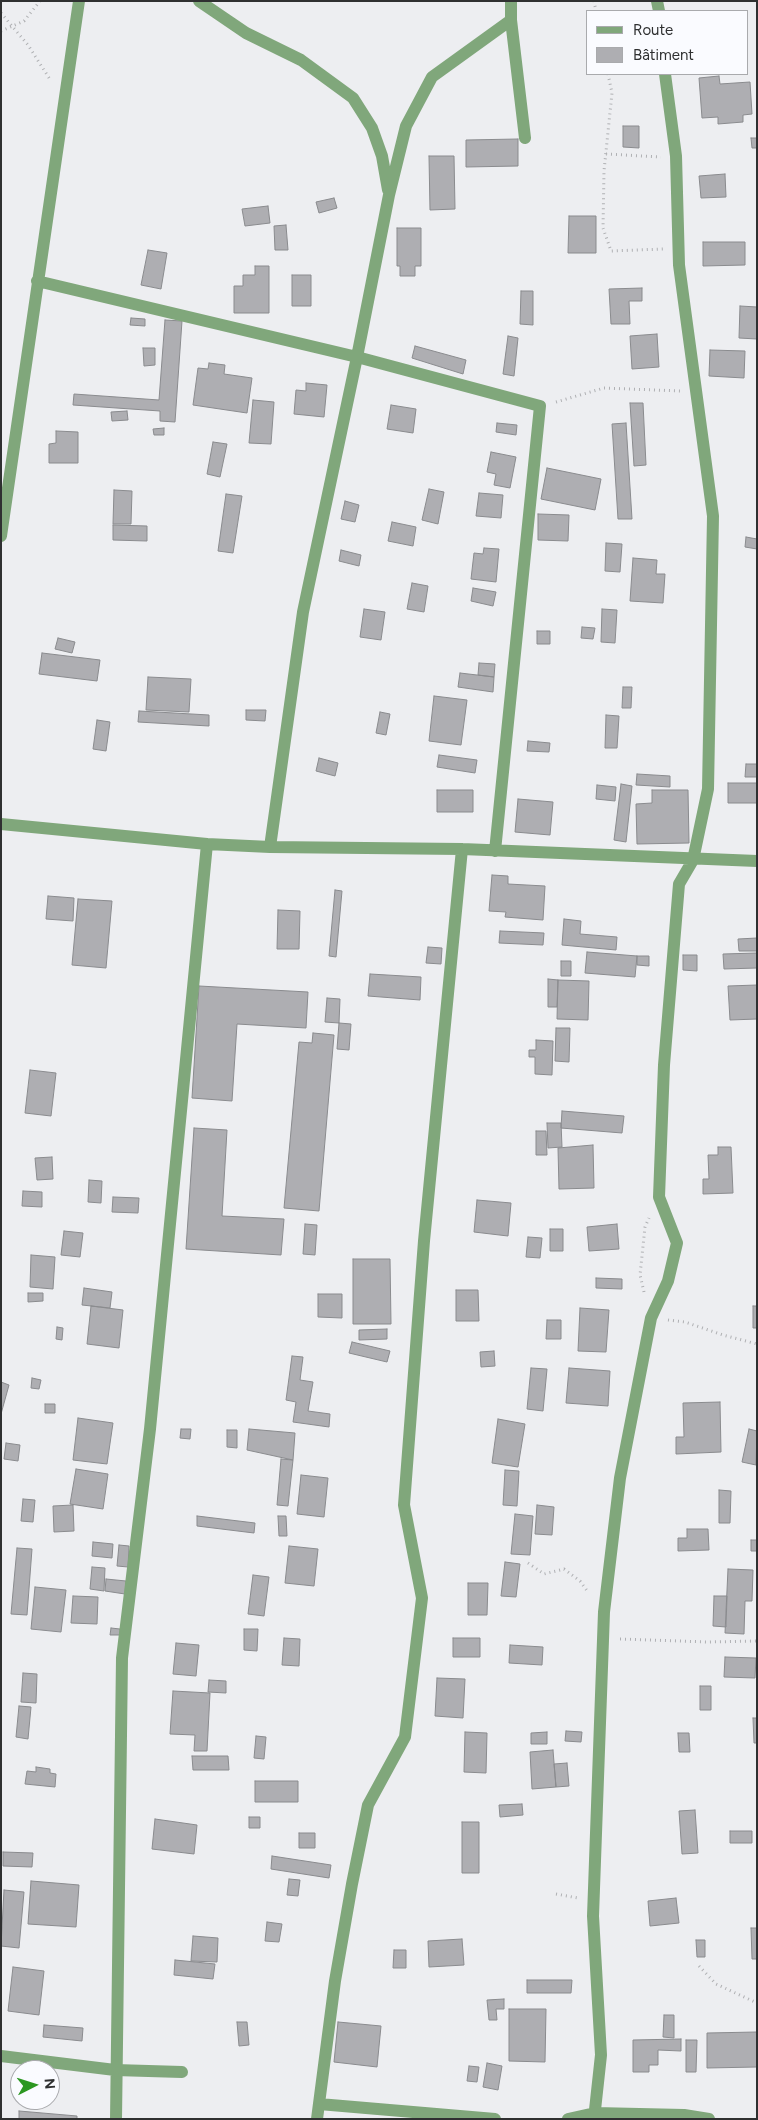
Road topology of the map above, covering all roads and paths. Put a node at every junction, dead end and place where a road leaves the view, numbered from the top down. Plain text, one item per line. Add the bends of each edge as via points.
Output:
1 (40, 1) edge
2 (78, 1) edge
3 (199, 1) edge
4 (511, 1) edge
5 (1, 13) edge
6 (511, 20) junction
7 (11, 27) junction
8 (1, 31) edge
9 (608, 75) edge
10 (665, 75) edge
11 (64, 100) junction
12 (525, 138) dead end
13 (606, 154) junction
14 (676, 156) junction
15 (389, 195) junction
16 (678, 248) junction
17 (36, 281) junction
18 (357, 357) junction
19 (696, 392) junction
20 (540, 406) junction
21 (1, 536) edge
22 (1, 824) edge
23 (207, 844) junction
24 (270, 847) junction
25 (462, 849) junction
26 (495, 851) junction
27 (694, 860) junction
28 (757, 861) edge
29 (659, 1197) junction
30 (651, 1318) junction
31 (757, 1344) edge
32 (528, 1563) dead end
33 (604, 1612) junction
34 (757, 1641) edge
35 (556, 1894) dead end
36 (593, 1901) junction
37 (699, 1966) dead end
38 (757, 2003) edge
39 (1, 2056) edge
40 (115, 2070) junction
41 (182, 2072) dead end
42 (319, 2104) junction
43 (594, 2116) edge
44 (116, 2119) edge
45 (317, 2119) edge
46 (494, 2119) edge
47 (568, 2119) edge
48 (709, 2119) edge

1 - 7 path via 24,21
2 - 11 street
3 - 15 street via 246,33 301,60 353,98 372,128 382,156
4 - 6 street
5 - 7 path
6 - 12 street
6 - 15 street via 432,77 406,126
7 - 8 path
7 - 11 path via 28,45
9 - 13 path via 612,93
10 - 14 street
11 - 17 street
13 - 14 path
13 - 16 path via 603,228 610,251
14 - 16 street
15 - 18 street
16 - 19 street
17 - 18 street
17 - 21 street
18 - 20 street
18 - 24 street via 303,612
19 - 20 path via 604,388
19 - 27 street via 713,516 708,789
20 - 26 street
22 - 23 street
23 - 24 street
23 - 40 street via 150,1430 122,1658
24 - 25 street
25 - 26 street
25 - 42 street via 424,1241 404,1505 422,1598 405,1737 368,1805 360,1840 335,1981
26 - 27 street
27 - 28 street
27 - 29 street via 679,884 664,1065
29 - 30 path via 645,1227 640,1275
29 - 30 street via 677,1243 668,1281
30 - 31 path via 685,1322
30 - 33 street via 620,1478
32 - 33 path via 544,1574 564,1569 580,1581
33 - 34 path via 620,1639
33 - 36 street
35 - 36 path
36 - 43 street via 601,2055
37 - 38 path via 716,1984
39 - 40 street
40 - 41 street
40 - 44 street
42 - 45 street
42 - 46 street
43 - 47 street
43 - 48 street via 684,2115

